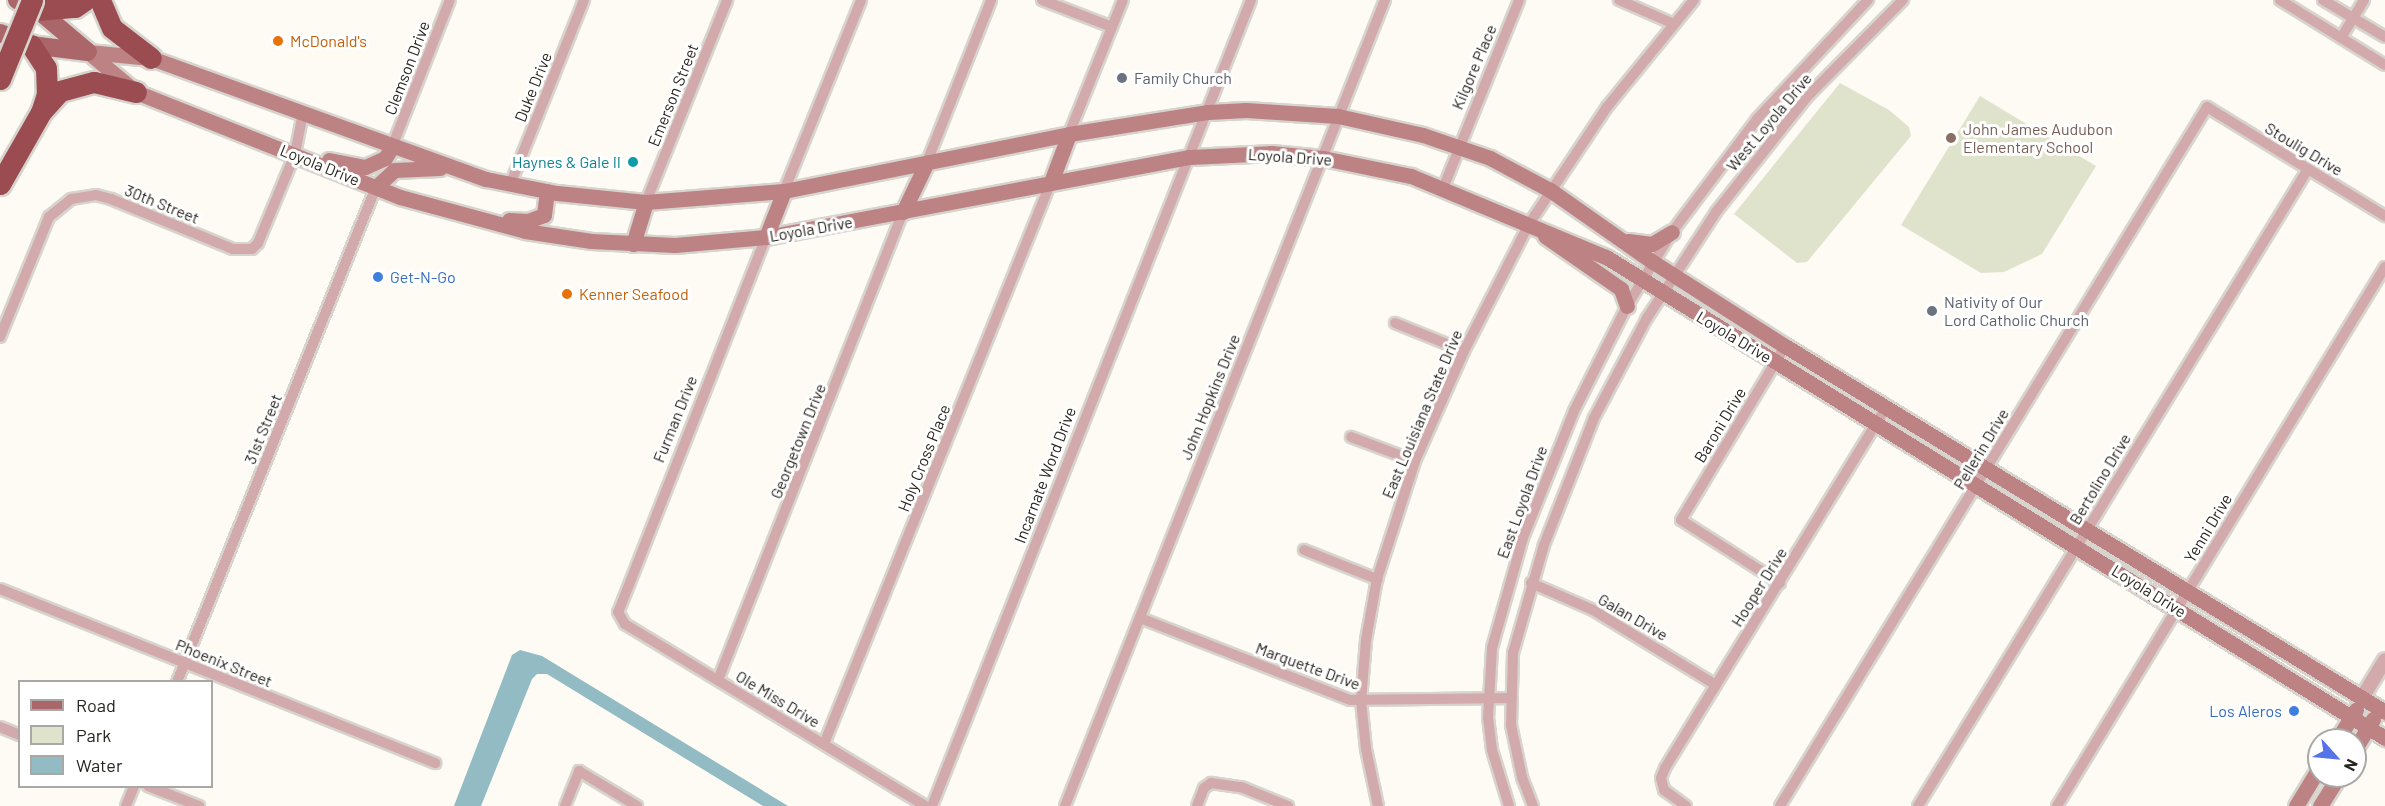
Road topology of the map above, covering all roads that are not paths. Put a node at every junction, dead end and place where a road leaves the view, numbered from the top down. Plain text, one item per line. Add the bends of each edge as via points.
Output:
1 (17, 0) edge
2 (85, 0) edge
3 (100, 0) edge
4 (450, 0) edge
5 (584, 0) edge
6 (727, 0) edge
7 (861, 0) edge
8 (991, 0) edge
9 (1042, 0) edge
10 (1123, 0) edge
11 (1251, 0) edge
12 (1385, 0) edge
13 (1519, 0) edge
14 (1619, 0) edge
15 (1694, 0) edge
16 (1868, 0) edge
17 (1903, 0) edge
18 (2280, 0) edge
19 (2323, 0) edge
20 (2364, 0) edge
21 (35, 5) edge
22 (2353, 18) junction
23 (1674, 24) junction
24 (1112, 27) junction
25 (0, 33) edge
26 (2385, 37) edge
27 (2341, 38) junction
28 (32, 45) junction
29 (88, 52) junction
30 (151, 58) junction
31 (2385, 65) edge
32 (0, 79) edge
33 (136, 92) junction
34 (2207, 107) joint
35 (41, 112) junction
36 (1208, 112) junction
37 (303, 113) junction
38 (1338, 116) junction
39 (1070, 134) junction
40 (1458, 146) junction
41 (392, 147) junction
42 (295, 154) junction
43 (1190, 157) junction
44 (1323, 158) junction
45 (311, 161) junction
46 (927, 162) junction
47 (446, 168) junction
48 (2308, 169) junction
49 (1051, 182) junction
50 (0, 184) edge
51 (510, 185) junction
52 (1444, 186) junction
53 (376, 187) junction
54 (1550, 190) junction
55 (547, 191) junction
56 (784, 191) junction
57 (646, 202) junction
58 (903, 212) junction
59 (2385, 216) edge
60 (476, 219) junction
61 (1529, 224) junction
62 (1672, 232) junction
63 (1614, 236) junction
64 (766, 237) junction
65 (633, 244) junction
66 (1653, 262) junction
67 (2385, 267) edge
68 (1674, 276) junction
69 (1643, 279) junction
70 (1662, 293) junction
71 (1627, 306) junction
72 (1395, 323) dead end
73 (0, 338) edge
74 (1785, 346) junction
75 (1464, 351) junction
76 (1775, 362) junction
77 (1886, 407) junction
78 (1876, 424) junction
79 (1351, 437) dead end
80 (1415, 461) junction
81 (1987, 467) junction
82 (1976, 486) junction
83 (2087, 530) junction
84 (2077, 546) junction
85 (1304, 550) dead end
86 (1377, 579) junction
87 (1531, 583) junction
88 (1780, 583) junction
89 (0, 589) edge
90 (2187, 592) junction
91 (2177, 609) junction
92 (618, 613) joint
93 (1140, 618) junction
94 (2385, 660) edge
95 (184, 663) junction
96 (2325, 675) junction
97 (177, 680) edge
98 (717, 680) junction
99 (1716, 685) junction
100 (2313, 693) junction
101 (1510, 698) junction
102 (2362, 698) junction
103 (1488, 699) junction
104 (1362, 701) junction
105 (2383, 707) edge
106 (2351, 717) junction
107 (0, 727) edge
108 (2368, 727) junction
109 (2344, 728) edge
110 (18, 734) edge
111 (2385, 738) edge
112 (824, 744) junction
113 (436, 763) dead end
114 (133, 788) edge
115 (153, 788) edge
116 (2307, 788) edge
117 (2331, 788) edge
118 (126, 806) edge
119 (199, 806) edge
120 (566, 806) edge
121 (637, 806) edge
122 (926, 806) edge
123 (932, 806) edge
124 (1065, 806) edge
125 (1197, 806) edge
126 (1288, 806) edge
127 (1378, 806) edge
128 (1509, 806) edge
129 (1533, 806) edge
130 (1686, 806) edge
131 (1780, 806) edge
132 (1918, 806) edge
133 (2057, 806) edge
134 (2296, 806) edge
135 (2320, 806) edge

1 - 21 main road, Loyola Drive
2 - 21 highway via 75,8
3 - 30 highway via 112,28
4 - 41 street, Clemson Drive
5 - 51 street, Duke Drive
6 - 57 street, Emerson Street
7 - 56 street
8 - 46 street
9 - 24 street
10 - 24 street
11 - 36 street
12 - 38 street, John Hopkins Drive
13 - 40 street, Kilgore Place
14 - 23 street
15 - 23 street, East Louisiana State Drive
16 - 62 street, West Loyola Drive via 1757,119
17 - 68 street, West Loyola Drive via 1806,98 1748,168
18 - 27 street
19 - 22 street
20 - 22 street
21 - 29 main road, Loyola Drive
21 - 32 highway, bridge
22 - 26 street
22 - 27 street
23 - 54 street, East Louisiana State Drive via 1607,107
24 - 39 street
25 - 28 main road, Loyola Drive
27 - 31 street
28 - 29 main road, Loyola Drive
28 - 35 highway via 46,68 47,94
29 - 30 main road, Loyola Drive
29 - 33 main road, Loyola Drive
30 - 37 main road, Loyola Drive
33 - 35 highway via 94,82 80,83 60,91
33 - 42 main road, Loyola Drive
34 - 48 street, Stoulig Drive
34 - 81 street, Pellerin Drive
35 - 50 highway
36 - 38 main road, Loyola Drive via 1284,111
36 - 39 main road, Loyola Drive
36 - 43 street, Incarnate Word Drive
37 - 41 main road, Loyola Drive
37 - 42 street, 30th Street
38 - 40 main road, Loyola Drive
38 - 44 street, John Hopkins Drive
39 - 46 main road, Loyola Drive
39 - 49 main road
40 - 52 street, Kilgore Place
40 - 54 main road, Loyola Drive
41 - 45 main road via 385,158 365,166
41 - 47 main road, Loyola Drive
42 - 45 main road, Loyola Drive
42 - 73 street, 30th Street via 258,243 245,252 111,199 81,196 62,204 46,225
43 - 44 main road, Loyola Drive via 1271,153
43 - 49 main road, Loyola Drive
43 - 123 street, Incarnate Word Drive
44 - 52 main road, Loyola Drive via 1372,166
44 - 93 street, John Hopkins Drive
45 - 53 main road, Loyola Drive
46 - 56 main road, Loyola Drive
46 - 58 main road
47 - 51 main road, Loyola Drive
47 - 53 main road via 394,170
48 - 59 street, Stoulig Drive
48 - 83 street, Bertolino Drive
49 - 58 main road, Loyola Drive
49 - 112 street, Holy Cross Place
51 - 55 main road, Loyola Drive
52 - 61 main road, Loyola Drive
53 - 60 main road, Loyola Drive
53 - 95 street, 31st Street
54 - 61 street, East Louisiana State Drive
54 - 63 main road, Loyola Drive
55 - 57 main road, Loyola Drive
55 - 60 main road via 547,208 539,218
56 - 57 main road, Loyola Drive
56 - 64 main road
57 - 65 main road
58 - 64 main road, Loyola Drive
58 - 98 street, Georgetown Drive
60 - 65 main road, Loyola Drive via 548,235
61 - 69 main road, Loyola Drive via 1587,247
61 - 71 main road via 1621,289
61 - 75 street, East Louisiana State Drive
62 - 63 main road via 1645,245
62 - 66 street, East Loyola Drive
63 - 66 main road, Loyola Drive
64 - 65 main road, Loyola Drive
64 - 92 street, Furman Drive via 624,589
66 - 68 main road, Loyola Drive
66 - 69 street, East Loyola Drive
67 - 90 street, Yenni Drive
68 - 70 street
68 - 74 main road, Loyola Drive
69 - 70 main road, Loyola Drive
69 - 71 street, East Loyola Drive
70 - 76 main road, Loyola Drive
70 - 87 street via 1594,418
71 - 103 street, East Loyola Drive via 1574,411 1523,538 1498,619
72 - 75 street
74 - 76 street, Baroni Drive
74 - 77 main road, Loyola Drive
75 - 80 street, East Louisiana State Drive
76 - 78 main road, Loyola Drive
76 - 88 street, Baroni Drive via 1681,520
77 - 78 street, Hooper Drive
77 - 81 main road, Loyola Drive
78 - 82 main road, Loyola Drive
78 - 88 street, Hooper Drive
79 - 80 street
80 - 86 street, East Louisiana State Drive
81 - 82 street, Pellerin Drive
81 - 83 main road, Loyola Drive
82 - 84 main road, Loyola Drive
82 - 131 street, Pellerin Drive
83 - 84 street, Bertolino Drive
83 - 90 main road, Loyola Drive
84 - 91 main road, Loyola Drive
84 - 132 street, Bertolino Drive
85 - 86 street
86 - 104 street, East Louisiana State Drive via 1366,640
87 - 99 street, Galan Drive via 1601,614
87 - 101 street via 1513,653
88 - 99 street, Hooper Drive
89 - 95 street, Phoenix Street
90 - 91 street, Yenni Drive
90 - 96 main road, Loyola Drive
91 - 100 main road, Loyola Drive
91 - 133 street, Yenni Drive
92 - 98 street, Ole Miss Drive via 626,624
93 - 104 street, Marquette Drive via 1350,700
93 - 124 street, John Hopkins Drive
94 - 102 street
95 - 97 street, 31st Street
95 - 113 street, Phoenix Street
96 - 100 main road
96 - 102 main road, Loyola Drive
98 - 112 street, Ole Miss Drive
99 - 130 street, Hooper Drive via 1665,768 1662,783 1670,796
100 - 106 main road, Loyola Drive
101 - 103 street, Marquette Drive
101 - 129 street via 1515,752
102 - 105 main road, Loyola Drive
102 - 106 main road
103 - 104 street, Marquette Drive
103 - 128 street, East Loyola Drive via 1492,750
104 - 127 street, East Louisiana State Drive via 1366,749
105 - 108 main road
106 - 108 main road, Loyola Drive
106 - 109 main road
107 - 110 street
108 - 111 main road, Loyola Drive
112 - 122 street, Ole Miss Drive
114 - 118 street
115 - 119 street
116 - 134 main road
117 - 135 main road
120 - 121 street via 579,771
125 - 126 street via 1204,788 1211,783 1240,787

